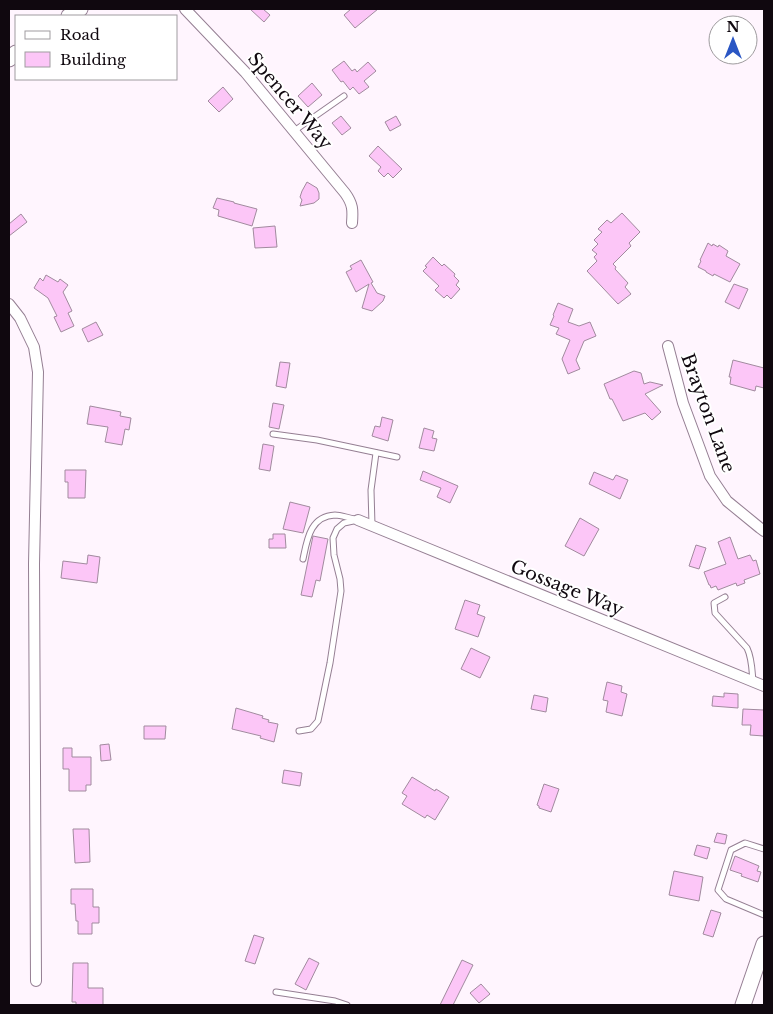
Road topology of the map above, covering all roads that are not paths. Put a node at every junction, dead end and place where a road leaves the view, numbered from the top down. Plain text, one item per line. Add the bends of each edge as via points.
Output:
1 (185, 9) edge
2 (344, 96) dead end
3 (294, 131) junction
4 (352, 223) dead end
5 (9, 304) edge
6 (668, 346) dead end
7 (273, 434) dead end
8 (376, 452) junction
9 (397, 457) dead end
10 (358, 520) junction
11 (372, 525) junction
12 (764, 530) edge
13 (303, 559) dead end
14 (725, 597) dead end
15 (753, 682) junction
16 (764, 686) edge
17 (299, 731) dead end
18 (764, 849) edge
19 (764, 915) edge
20 (764, 944) edge
21 (36, 981) dead end
22 (276, 992) dead end
23 (347, 1005) edge
24 (743, 1005) edge

1 - 3 street, Spencer Way via 245,72
2 - 3 lane
3 - 4 street, Spencer Way via 351,201
5 - 21 street via 34,347 38,372 34,564
6 - 12 street, Brayton Lane via 683,403 710,476 727,501
7 - 8 lane
8 - 9 lane
8 - 11 lane via 371,490
10 - 11 street, Gossage Way
10 - 13 lane via 336,515 314,524 308,534
10 - 17 lane via 344,523 333,538 341,591 330,663 318,722 311,729
11 - 15 street, Gossage Way
14 - 15 lane via 714,603 715,613 750,653
15 - 16 street, Gossage Way
18 - 19 lane via 745,843 731,850 718,890 726,899
20 - 24 street
22 - 23 lane

